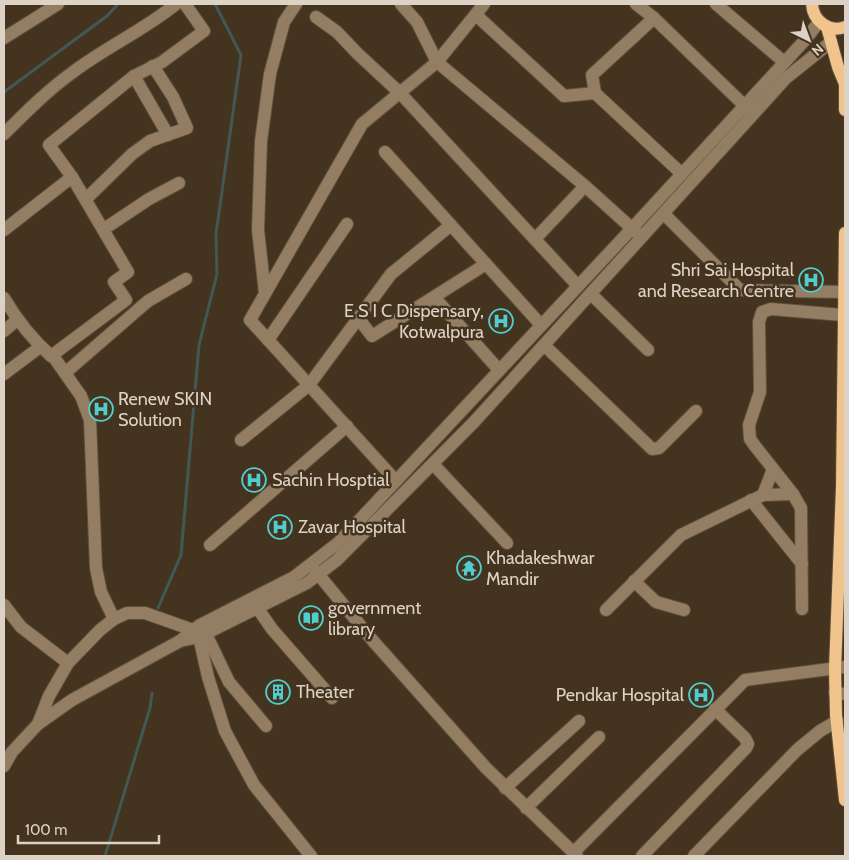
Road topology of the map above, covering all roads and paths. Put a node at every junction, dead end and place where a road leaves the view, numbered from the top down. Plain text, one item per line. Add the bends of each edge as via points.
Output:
1 (58, 4) edge
2 (176, 4) edge
3 (185, 4) edge
4 (296, 4) edge
5 (401, 4) edge
6 (636, 4) edge
7 (716, 4) edge
8 (812, 4) edge
9 (478, 8) edge
10 (316, 17) dead end
11 (654, 18) junction
12 (824, 25) junction
13 (845, 27) edge
14 (4, 38) edge
15 (831, 42) junction
16 (437, 62) junction
17 (784, 62) junction
18 (153, 66) junction
19 (134, 76) junction
20 (400, 93) junction
21 (595, 93) junction
22 (749, 110) junction
23 (845, 110) edge
24 (4, 134) edge
25 (168, 135) junction
26 (385, 152) dead end
27 (682, 174) junction
28 (72, 177) junction
29 (179, 183) dead end
30 (585, 186) junction
31 (86, 199) junction
32 (664, 214) junction
33 (347, 224) dead end
34 (451, 225) junction
35 (632, 228) junction
36 (104, 229) junction
37 (4, 230) edge
38 (845, 232) edge
39 (642, 237) junction
40 (535, 239) junction
41 (486, 264) junction
42 (844, 267) edge
43 (186, 279) dead end
44 (578, 286) junction
45 (843, 292) junction
46 (265, 293) junction
47 (590, 294) junction
48 (434, 297) junction
49 (4, 298) edge
50 (844, 311) edge
51 (358, 318) junction
52 (18, 320) junction
53 (542, 325) junction
54 (4, 331) edge
55 (268, 340) junction
56 (544, 345) junction
57 (40, 346) junction
58 (648, 350) dead end
59 (51, 356) junction
60 (499, 370) junction
61 (64, 373) junction
62 (4, 374) edge
63 (309, 385) junction
64 (696, 411) dead end
65 (347, 426) junction
66 (241, 440) dead end
67 (433, 464) junction
68 (773, 469) junction
69 (396, 481) junction
70 (793, 494) junction
71 (757, 497) junction
72 (507, 543) dead end
73 (210, 545) dead end
74 (802, 564) junction
75 (314, 569) junction
76 (634, 581) junction
77 (4, 606) edge
78 (258, 609) junction
79 (802, 609) dead end
80 (606, 610) dead end
81 (684, 610) dead end
82 (114, 619) junction
83 (199, 634) junction
84 (68, 663) junction
85 (840, 668) edge
86 (840, 694) edge
87 (332, 698) dead end
88 (715, 709) junction
89 (839, 717) edge
90 (579, 721) dead end
91 (38, 724) junction
92 (266, 726) dead end
93 (599, 737) dead end
94 (8, 752) edge
95 (4, 766) edge
96 (505, 788) junction
97 (845, 800) edge
98 (526, 808) junction
99 (575, 854) edge
100 (311, 856) edge
101 (642, 856) edge
102 (694, 856) edge

1 - 14 street
2 - 24 street via 74,71
3 - 18 street via 204,31
4 - 46 street via 284,22 270,74 262,141 258,230
5 - 16 street via 417,22
6 - 11 street
7 - 17 street
8 - 12 main road via 815,16
9 - 16 street
9 - 21 street via 564,96
10 - 20 street via 337,32
11 - 21 street via 592,76
11 - 22 street
12 - 13 main road via 834,29
12 - 15 main road
12 - 17 street
15 - 22 street
15 - 23 main road via 845,84
16 - 20 street
16 - 30 street
17 - 22 street
18 - 19 street
18 - 25 street via 173,97 187,128
19 - 25 street
19 - 28 street via 49,145
20 - 40 street
20 - 46 street via 362,124
21 - 27 street
22 - 27 street
22 - 32 street
25 - 31 street via 150,141 132,154
26 - 34 street
27 - 35 street
28 - 31 street
28 - 37 street
29 - 36 street
30 - 35 street
30 - 40 street
31 - 36 street
32 - 39 street
32 - 45 street via 740,290
33 - 55 street
34 - 41 street
34 - 51 street via 391,274
35 - 39 street
35 - 44 street
36 - 59 street via 128,272 114,282 126,300
38 - 42 main road
39 - 47 street
40 - 44 street
41 - 48 street
41 - 53 street
42 - 45 main road
43 - 61 street via 148,301
44 - 53 street
45 - 50 main road
46 - 55 street via 250,320
47 - 56 street
47 - 58 street
48 - 51 street via 372,336
48 - 60 street
49 - 52 street
50 - 68 street via 770,309 760,315 760,392 749,432 750,439
50 - 85 main road
51 - 63 street
52 - 54 street
52 - 57 street
53 - 60 street
55 - 63 street
56 - 64 street via 652,449 659,448
56 - 67 street
57 - 59 street
57 - 62 street
59 - 61 street
60 - 69 street
61 - 82 street via 81,396 90,420 96,568 101,592
63 - 65 street
63 - 66 street
65 - 69 street
65 - 73 street
67 - 72 street
67 - 75 street via 337,560
68 - 70 street
68 - 71 street
69 - 75 street
70 - 71 street
70 - 74 street via 802,512
71 - 74 street
71 - 76 street via 681,535
74 - 79 street
75 - 78 street via 306,583
75 - 83 street via 230,608
75 - 96 street via 374,642
76 - 80 street
76 - 81 street via 656,602
77 - 84 street via 21,627
78 - 83 street
78 - 87 street via 272,630
82 - 83 street via 127,613 145,613
82 - 84 street
83 - 91 street via 180,641 72,700
83 - 92 street via 229,682
83 - 100 street via 225,731 254,785
84 - 91 street
85 - 86 main road
85 - 88 street via 745,680
86 - 89 main road
88 - 99 street
88 - 101 street via 748,744
89 - 97 main road
89 - 102 street via 797,750
90 - 96 street
91 - 94 street
93 - 98 street
94 - 95 street
96 - 98 street
98 - 99 street

